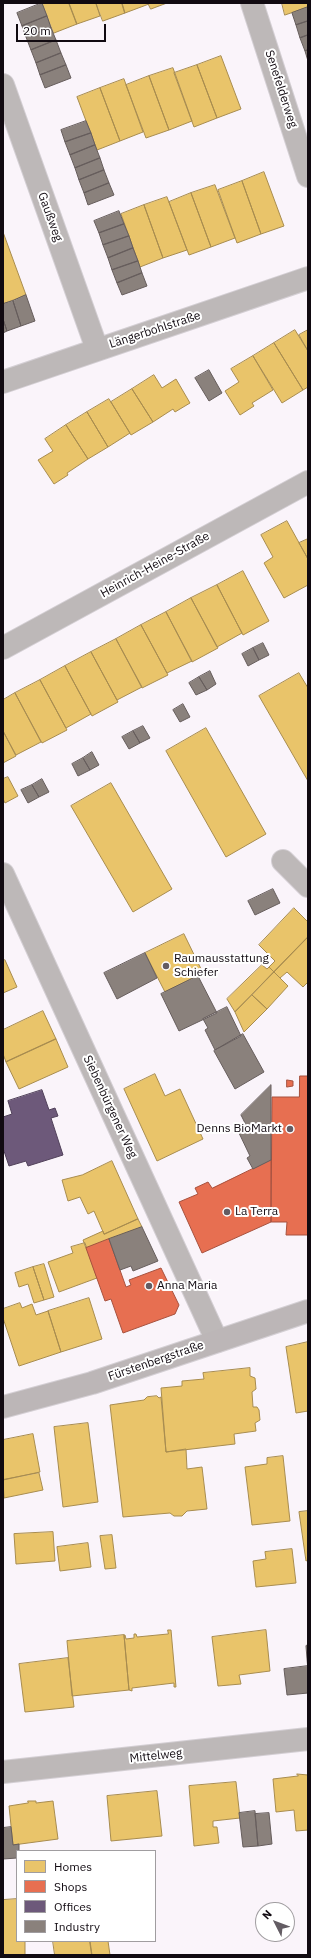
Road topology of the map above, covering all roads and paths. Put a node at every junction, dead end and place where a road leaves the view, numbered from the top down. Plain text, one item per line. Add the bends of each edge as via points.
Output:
1 (252, 3) edge
2 (3, 85) edge
3 (308, 176) edge
4 (308, 278) edge
5 (97, 349) junction
6 (3, 382) edge
7 (308, 482) edge
8 (3, 648) edge
9 (283, 861) dead end
10 (3, 876) edge
11 (308, 886) edge
12 (308, 1311) edge
13 (217, 1340) junction
14 (3, 1407) edge
15 (308, 1739) edge
16 (3, 1772) edge

1 - 3 street, Senefelderweg
2 - 5 street, Gaußweg
4 - 5 street, Längerbohlstraße
5 - 6 street, Längerbohlstraße
7 - 8 street, Heinrich-Heine-Straße
9 - 11 street
10 - 13 street, Siebenbürgener Weg
12 - 13 main road, Fürstenbergstraße
13 - 14 main road, Fürstenbergstraße via 92,1383
15 - 16 street, Mittelweg

